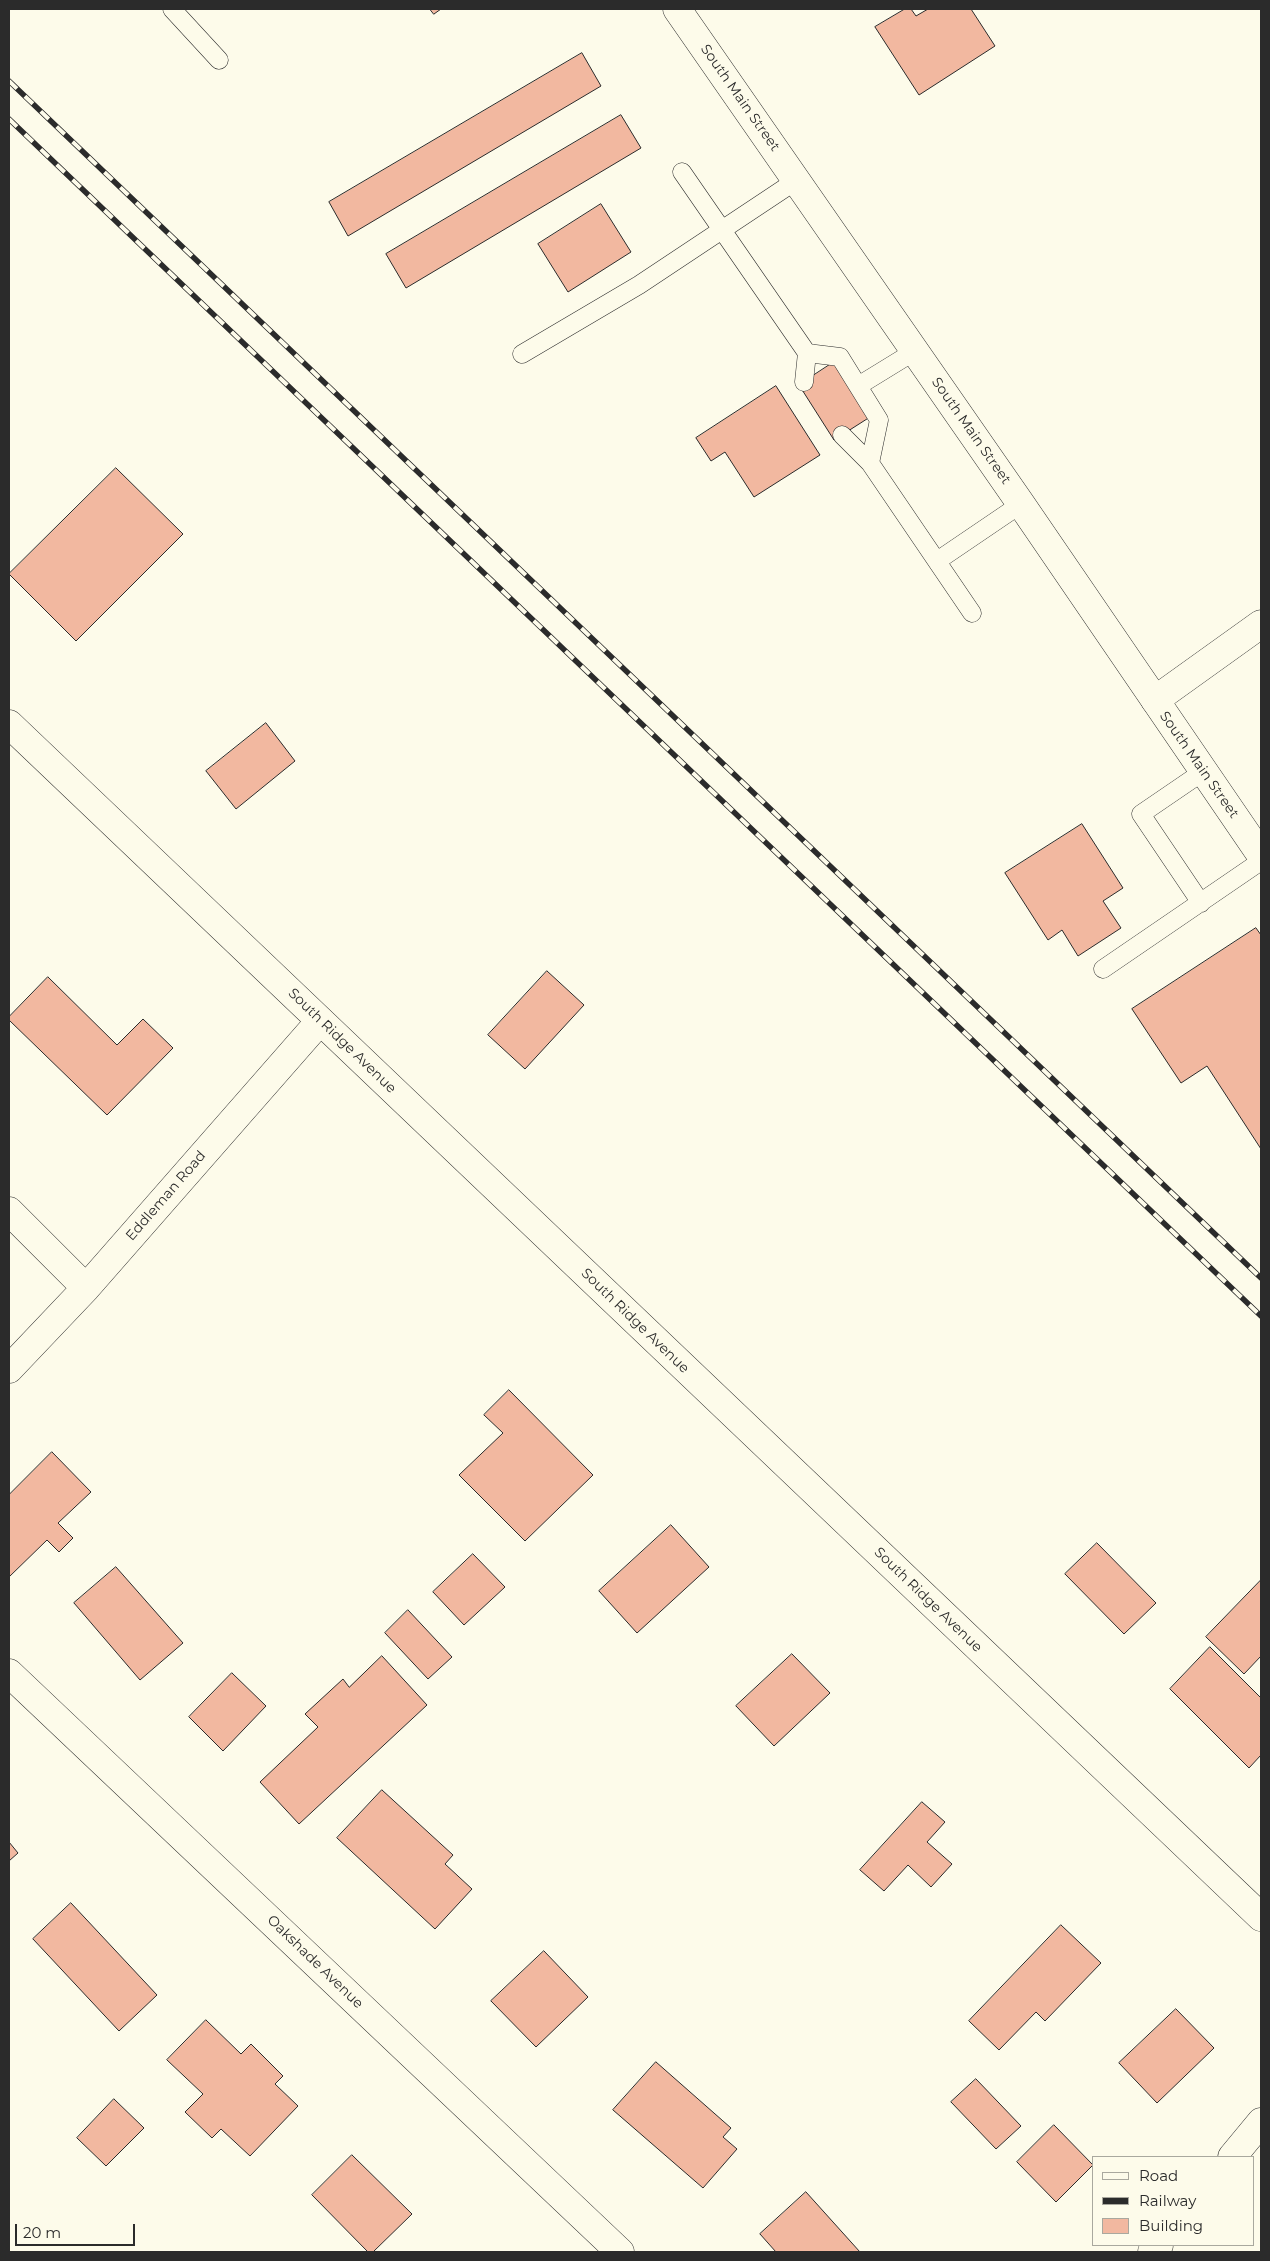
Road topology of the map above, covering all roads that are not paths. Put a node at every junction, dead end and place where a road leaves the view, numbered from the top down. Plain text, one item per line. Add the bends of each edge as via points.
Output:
1 (172, 9) edge
2 (677, 9) edge
3 (219, 60) dead end
4 (682, 172) dead end
5 (797, 180) junction
6 (721, 230) junction
7 (915, 351) junction
8 (522, 354) dead end
9 (807, 354) junction
10 (804, 382) dead end
11 (858, 386) junction
12 (842, 436) dead end
13 (870, 462) junction
14 (1021, 504) junction
15 (937, 561) junction
16 (972, 613) dead end
17 (1261, 624) edge
18 (1155, 700) junction
19 (9, 724) edge
20 (1204, 771) junction
21 (1261, 855) edge
22 (1261, 861) edge
23 (1201, 903) junction
24 (1103, 969) dead end
25 (320, 1021) junction
26 (9, 1211) edge
27 (86, 1288) junction
28 (9, 1369) edge
29 (9, 1673) edge
30 (1261, 1918) edge
31 (1261, 2122) edge
32 (1233, 2156) edge
33 (620, 2252) edge

1 - 3 lane
2 - 5 street, South Main Street
4 - 6 lane
5 - 6 lane
5 - 7 street, South Main Street
6 - 8 lane via 639,285
6 - 9 lane
7 - 11 lane
7 - 14 street, South Main Street
9 - 10 lane
9 - 11 lane via 840,357
11 - 13 lane via 879,420
12 - 13 lane
13 - 15 lane
14 - 15 lane
14 - 18 street, South Main Street
15 - 16 lane
17 - 18 street
18 - 20 street, South Main Street
19 - 25 street, South Ridge Avenue
20 - 21 street, South Main Street
20 - 23 lane via 1141,814
22 - 23 lane
23 - 24 lane
25 - 27 street, Eddleman Road
25 - 30 street, South Ridge Avenue
26 - 27 street
27 - 28 street, Eddleman Road
29 - 33 street, Oakshade Avenue
31 - 32 street

